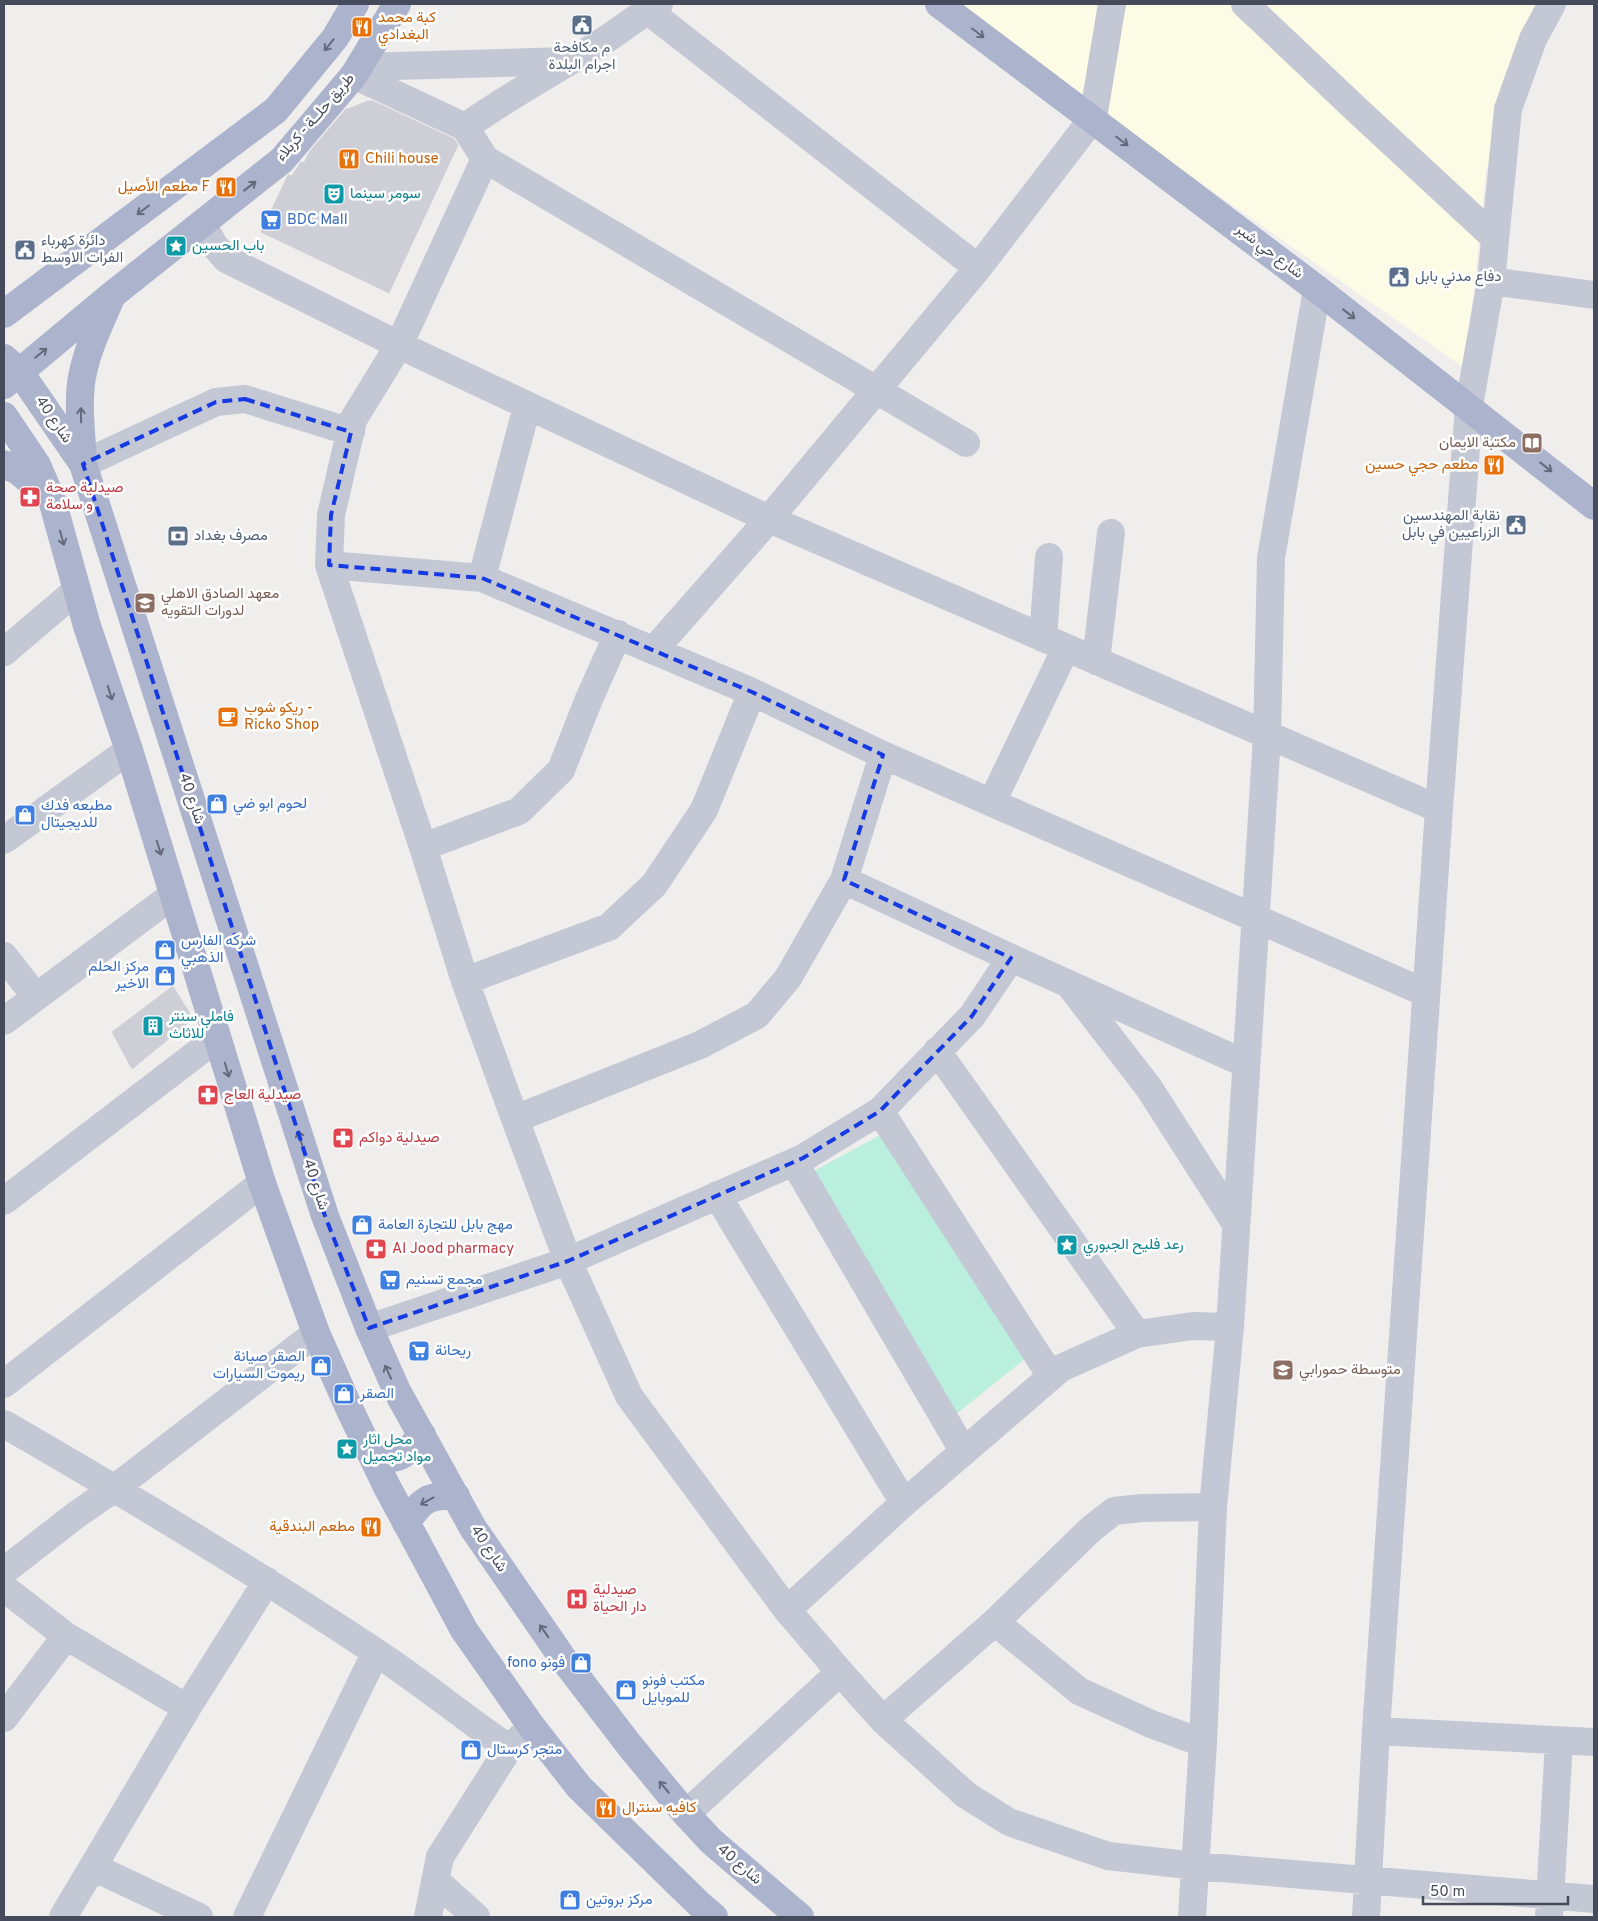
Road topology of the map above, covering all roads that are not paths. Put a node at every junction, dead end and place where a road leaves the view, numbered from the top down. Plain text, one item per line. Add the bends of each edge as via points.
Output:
1 (355, 4) edge
2 (397, 4) edge
3 (939, 4) edge
4 (1112, 4) edge
5 (1245, 4) edge
6 (1552, 4) edge
7 (653, 7) edge
8 (570, 61) junction
9 (356, 71) junction
10 (1092, 118) junction
11 (465, 127) junction
12 (485, 159) junction
13 (202, 224) junction
14 (1495, 238) junction
15 (978, 268) junction
16 (1491, 281) junction
17 (1317, 289) junction
18 (112, 295) junction
19 (1594, 295) edge
20 (4, 314) edge
21 (399, 345) junction
22 (9, 371) edge
23 (876, 391) junction
24 (528, 406) junction
25 (1469, 406) junction
26 (4, 416) edge
27 (351, 432) junction
28 (966, 443) dead end
29 (4, 464) edge
30 (82, 464) junction
31 (52, 500) junction
32 (1594, 506) edge
33 (769, 519) junction
34 (1111, 533) dead end
35 (1049, 557) dead end
36 (329, 565) junction
37 (482, 578) junction
38 (77, 590) junction
39 (618, 634) junction
40 (1054, 643) junction
41 (654, 650) junction
42 (4, 652) edge
43 (1096, 661) junction
44 (752, 692) junction
45 (1268, 736) junction
46 (129, 750) junction
47 (884, 755) junction
48 (992, 802) junction
49 (1439, 808) junction
50 (4, 840) edge
51 (423, 846) junction
52 (844, 880) junction
53 (173, 895) junction
54 (1256, 917) junction
55 (4, 956) edge
56 (1010, 958) junction
57 (465, 981) junction
58 (1068, 984) junction
59 (1426, 993) junction
60 (36, 998) junction
61 (4, 1021) edge
62 (217, 1038) junction
63 (937, 1052) junction
64 (1246, 1064) junction
65 (880, 1111) junction
66 (515, 1119) junction
67 (794, 1162) junction
68 (262, 1183) junction
69 (718, 1195) junction
70 (4, 1200) edge
71 (1236, 1224) junction
72 (568, 1261) junction
73 (1230, 1327) junction
74 (369, 1328) junction
75 (316, 1333) junction
76 (1137, 1334) junction
77 (1051, 1376) junction
78 (4, 1384) edge
79 (4, 1424) edge
80 (422, 1435) junction
81 (964, 1452) junction
82 (374, 1459) junction
83 (115, 1488) junction
84 (456, 1496) junction
85 (904, 1503) junction
86 (1213, 1507) junction
87 (406, 1523) junction
88 (4, 1571) edge
89 (267, 1581) junction
90 (4, 1588) edge
91 (787, 1610) junction
92 (995, 1622) junction
93 (66, 1636) junction
94 (376, 1652) junction
95 (840, 1672) junction
96 (187, 1708) junction
97 (4, 1718) edge
98 (883, 1720) junction
99 (532, 1727) junction
100 (1376, 1731) junction
101 (1559, 1741) junction
102 (1594, 1742) edge
103 (1204, 1743) junction
104 (509, 1748) junction
105 (686, 1814) junction
106 (1196, 1866) junction
107 (93, 1867) junction
108 (435, 1880) junction
109 (1368, 1881) junction
110 (1594, 1899) edge
111 (1550, 1906) edge
112 (63, 1917) edge
113 (199, 1917) edge
114 (248, 1917) edge
115 (428, 1917) edge
116 (476, 1917) edge
117 (714, 1917) edge
118 (800, 1917) edge
119 (1192, 1917) edge
120 (1366, 1917) edge

1 -> 20 main road via 335,38 276,110
2 - 9 main road, طريق حلــة - كربلاء
3 -> 10 main road, شارع حي شبر
4 - 10 street
5 - 14 street
6 - 14 street via 1533,39 1508,108
7 - 8 street
7 - 15 street
8 - 9 street
8 - 11 street
9 - 11 street
13 -> 9 main road, طريق حلــة - كربلاء via 282,160
10 - 15 street
10 -> 17 main road, شارع حي شبر
11 - 12 street
12 - 21 street
12 - 23 street
13 - 18 main road, طريق حلــة - كربلاء
13 - 21 street via 226,259
14 - 16 street
15 - 23 street
16 - 19 street
16 - 25 street
17 -> 25 main road, شارع حي شبر
17 - 45 street via 1271,558
22 -> 18 main road, طريق حلــة - كربلاء
30 -> 18 main road via 82,378 98,324
21 - 24 street
21 - 27 street via 354,420
22 - 30 main road, شارع 40
23 - 28 street
23 - 33 street
24 - 33 street
24 - 37 street
25 -> 32 main road, شارع حي شبر
25 - 49 street
26 - 31 main road via 37,465
27 - 30 street via 245,399 216,402
27 - 36 street via 330,515
29 - 31 main road via 33,482
74 -> 30 main road, شارع 40 via 325,1216
31 -> 38 main road
33 - 40 street
33 - 41 street
34 - 43 street
35 - 40 street
36 - 37 street
36 - 51 street
37 - 39 street
38 - 42 street
38 -> 46 main road
39 - 41 street
39 - 51 street via 561,770 519,810
40 - 43 street
40 - 48 street
41 - 44 street
43 - 45 street
44 - 47 street
44 - 57 street via 704,810 654,885 609,927
45 - 49 street
45 - 54 street
46 - 50 street
46 -> 53 main road
47 - 48 street
47 - 52 street
48 - 54 street
49 - 59 street
51 - 57 street
52 - 56 street
52 - 66 street via 788,978 757,1015 700,1045
53 - 60 street
53 - 62 main road
54 - 59 street
54 - 64 street
55 - 60 street
56 - 58 street
56 - 63 street via 972,1016
57 - 66 street
58 - 64 street
58 - 71 street via 1150,1088
59 - 100 street
60 - 61 street
62 -> 68 main road
62 - 70 street
63 - 65 street
63 - 76 street
64 - 71 street
65 - 67 street
65 - 77 street
66 - 72 street
67 - 69 street
67 - 81 street
68 - 75 main road
68 - 78 street
69 - 72 street
69 - 85 street
71 - 73 street
72 - 74 street
72 - 91 street via 628,1396
73 - 76 street via 1193,1326
73 - 86 street
80 -> 74 main road, شارع 40 via 397,1391
75 - 82 main road
75 - 83 street
76 - 77 street via 1061,1368
77 - 81 street
79 - 83 street
80 - 82 main road via 403,1456
80 - 84 main road, شارع 40
81 - 85 street
82 - 87 main road
83 - 88 street
83 - 89 street
84 -> 87 main road via 427,1498
105 -> 84 main road, شارع 40 via 564,1660 473,1528
85 - 91 street
86 - 92 street via 1142,1508 1114,1512 1091,1528
86 - 103 street
87 - 99 main road via 464,1630
89 - 94 street
89 - 96 street
90 - 93 street
91 - 95 street
92 - 98 street
92 - 103 street via 1079,1691 1151,1724
93 - 96 street
93 - 97 street
94 - 104 street
94 - 114 street
95 - 98 street
95 - 105 street
96 - 107 street
98 - 106 street via 966,1795 1009,1822 1108,1856
99 - 104 street
99 - 117 main road via 579,1787
100 - 101 street
100 - 109 street
101 - 102 street
101 - 111 street
103 - 106 street
104 - 108 street via 440,1857
105 - 118 main road, شارع 40 via 711,1841
106 - 109 street
106 - 119 street
107 - 112 street
107 - 113 street
108 - 115 street
108 - 116 street
109 - 111 street
109 - 120 street
110 - 111 street

